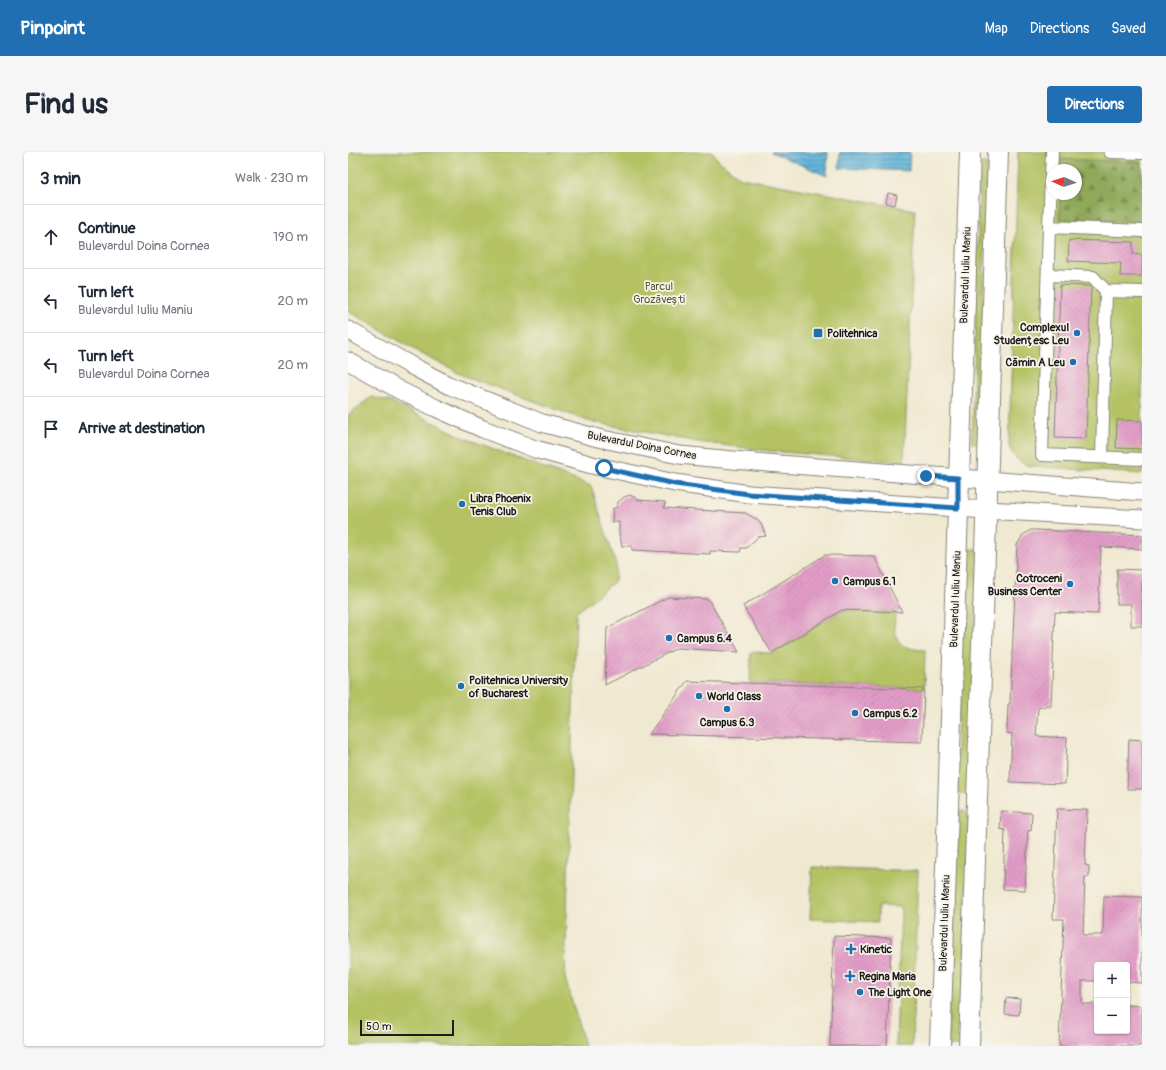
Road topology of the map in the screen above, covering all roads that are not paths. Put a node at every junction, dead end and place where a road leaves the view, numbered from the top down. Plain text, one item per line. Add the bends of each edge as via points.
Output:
1 (970, 152) edge
2 (998, 152) edge
3 (1052, 152) edge
4 (1110, 152) edge
5 (1142, 153) edge
6 (1049, 227) junction
7 (1142, 230) edge
8 (1048, 275) junction
9 (1106, 290) junction
10 (1142, 292) edge
11 (348, 330) edge
12 (348, 360) edge
13 (1102, 457) junction
14 (1142, 459) edge
15 (958, 478) junction
16 (986, 480) junction
17 (1142, 492) edge
18 (958, 508) junction
19 (986, 510) junction
20 (1142, 519) edge
21 (940, 1046) edge
22 (969, 1046) edge

1 - 15 main road, Bulevardul Iuliu Maniu
2 - 16 main road
3 - 6 street
4 - 5 street
6 - 7 street
6 - 8 street
8 - 9 street via 1093,278
8 - 13 street via 1042,455
9 - 10 street
9 - 13 street
11 - 15 main road, Bulevardul Doina Cornea via 448,385 542,423 598,438 679,454
12 - 18 main road via 401,391 483,429 535,449 592,465 675,484 749,494
13 - 14 street
15 - 16 main road, Bulevardul Doina Cornea
15 - 18 main road, Bulevardul Iuliu Maniu
16 - 17 main road, Bulevardul Doina Cornea
16 - 19 main road
18 - 19 main road
18 - 21 main road, Bulevardul Iuliu Maniu
19 - 20 main road
19 - 22 main road

